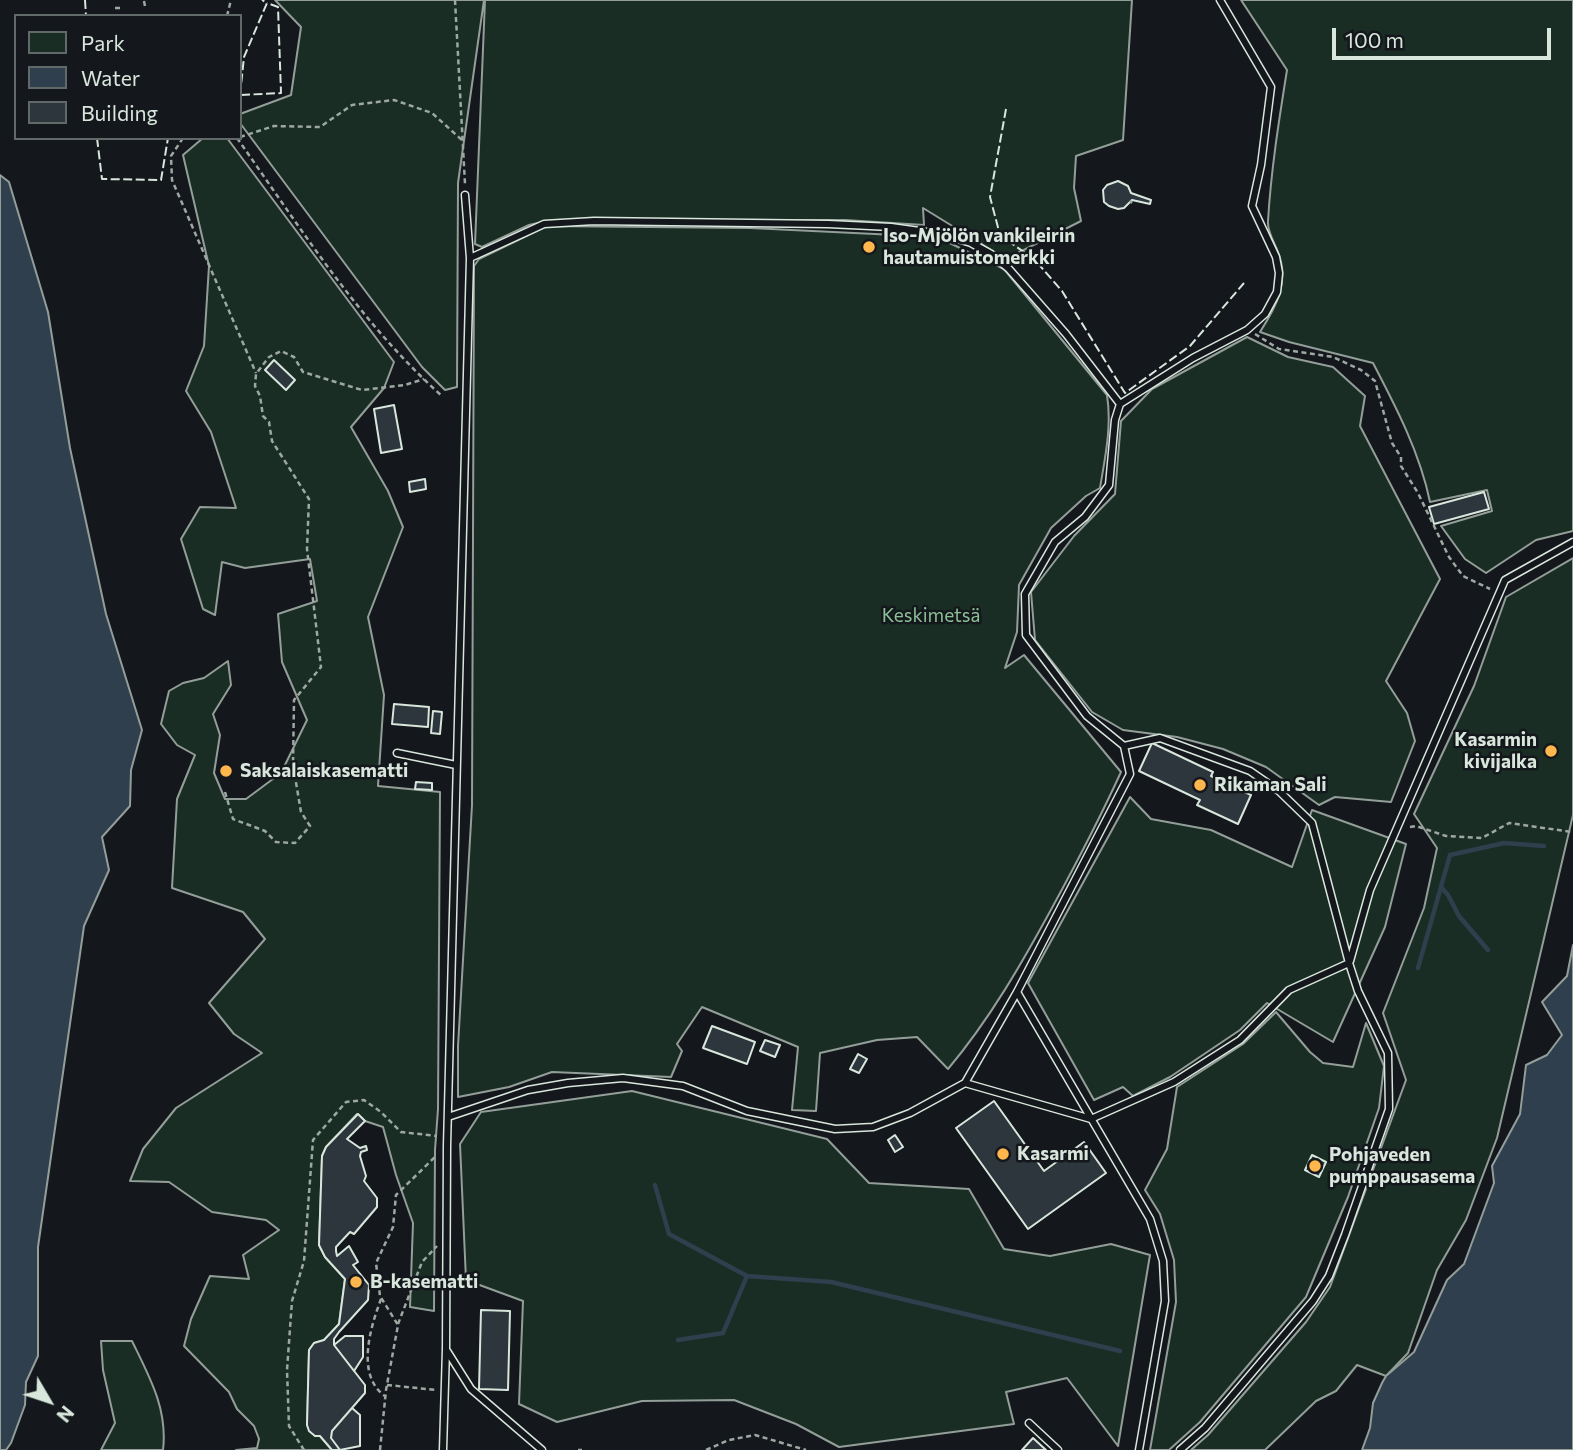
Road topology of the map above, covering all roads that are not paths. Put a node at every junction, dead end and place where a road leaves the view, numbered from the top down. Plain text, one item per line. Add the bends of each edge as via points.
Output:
1 (1220, 0) edge
2 (465, 195) road end
3 (470, 258) junction
4 (1120, 404) junction
5 (1573, 542) edge
6 (1124, 746) junction
7 (397, 753) dead end
8 (457, 765) junction
9 (1349, 963) junction
10 (1017, 992) junction
11 (965, 1083) junction
12 (448, 1117) junction
13 (1091, 1119) junction
14 (446, 1349) junction
15 (1029, 1423) dead end
16 (443, 1450) edge
17 (542, 1450) edge
18 (1058, 1450) edge
19 (1139, 1450) edge
20 (1180, 1450) edge

1 - 4 lane via 1271,87 1251,206 1276,257 1277,292 1265,314 1247,330
2 - 3 lane
3 - 4 lane via 544,224 594,221 828,224 941,234 971,243 1009,268
3 - 8 lane
4 - 6 lane via 1109,485 1085,517 1055,542 1025,594 1026,635 1087,716
5 - 9 lane via 1505,580 1370,890
6 - 9 lane via 1160,738 1250,771 1296,807 1312,823
6 - 10 lane via 1130,774
7 - 8 lane
8 - 12 lane
9 - 13 lane via 1290,990 1240,1040 1174,1082
9 - 20 lane via 1388,1053 1385,1122 1329,1276 1206,1428
10 - 11 lane
10 - 13 lane
11 - 12 lane via 873,1128 835,1129 747,1111 683,1086 623,1078 528,1090
11 - 13 lane
12 - 14 lane
13 - 19 lane via 1150,1219 1163,1261 1165,1301
14 - 16 lane
14 - 17 lane via 471,1388
15 - 18 lane

